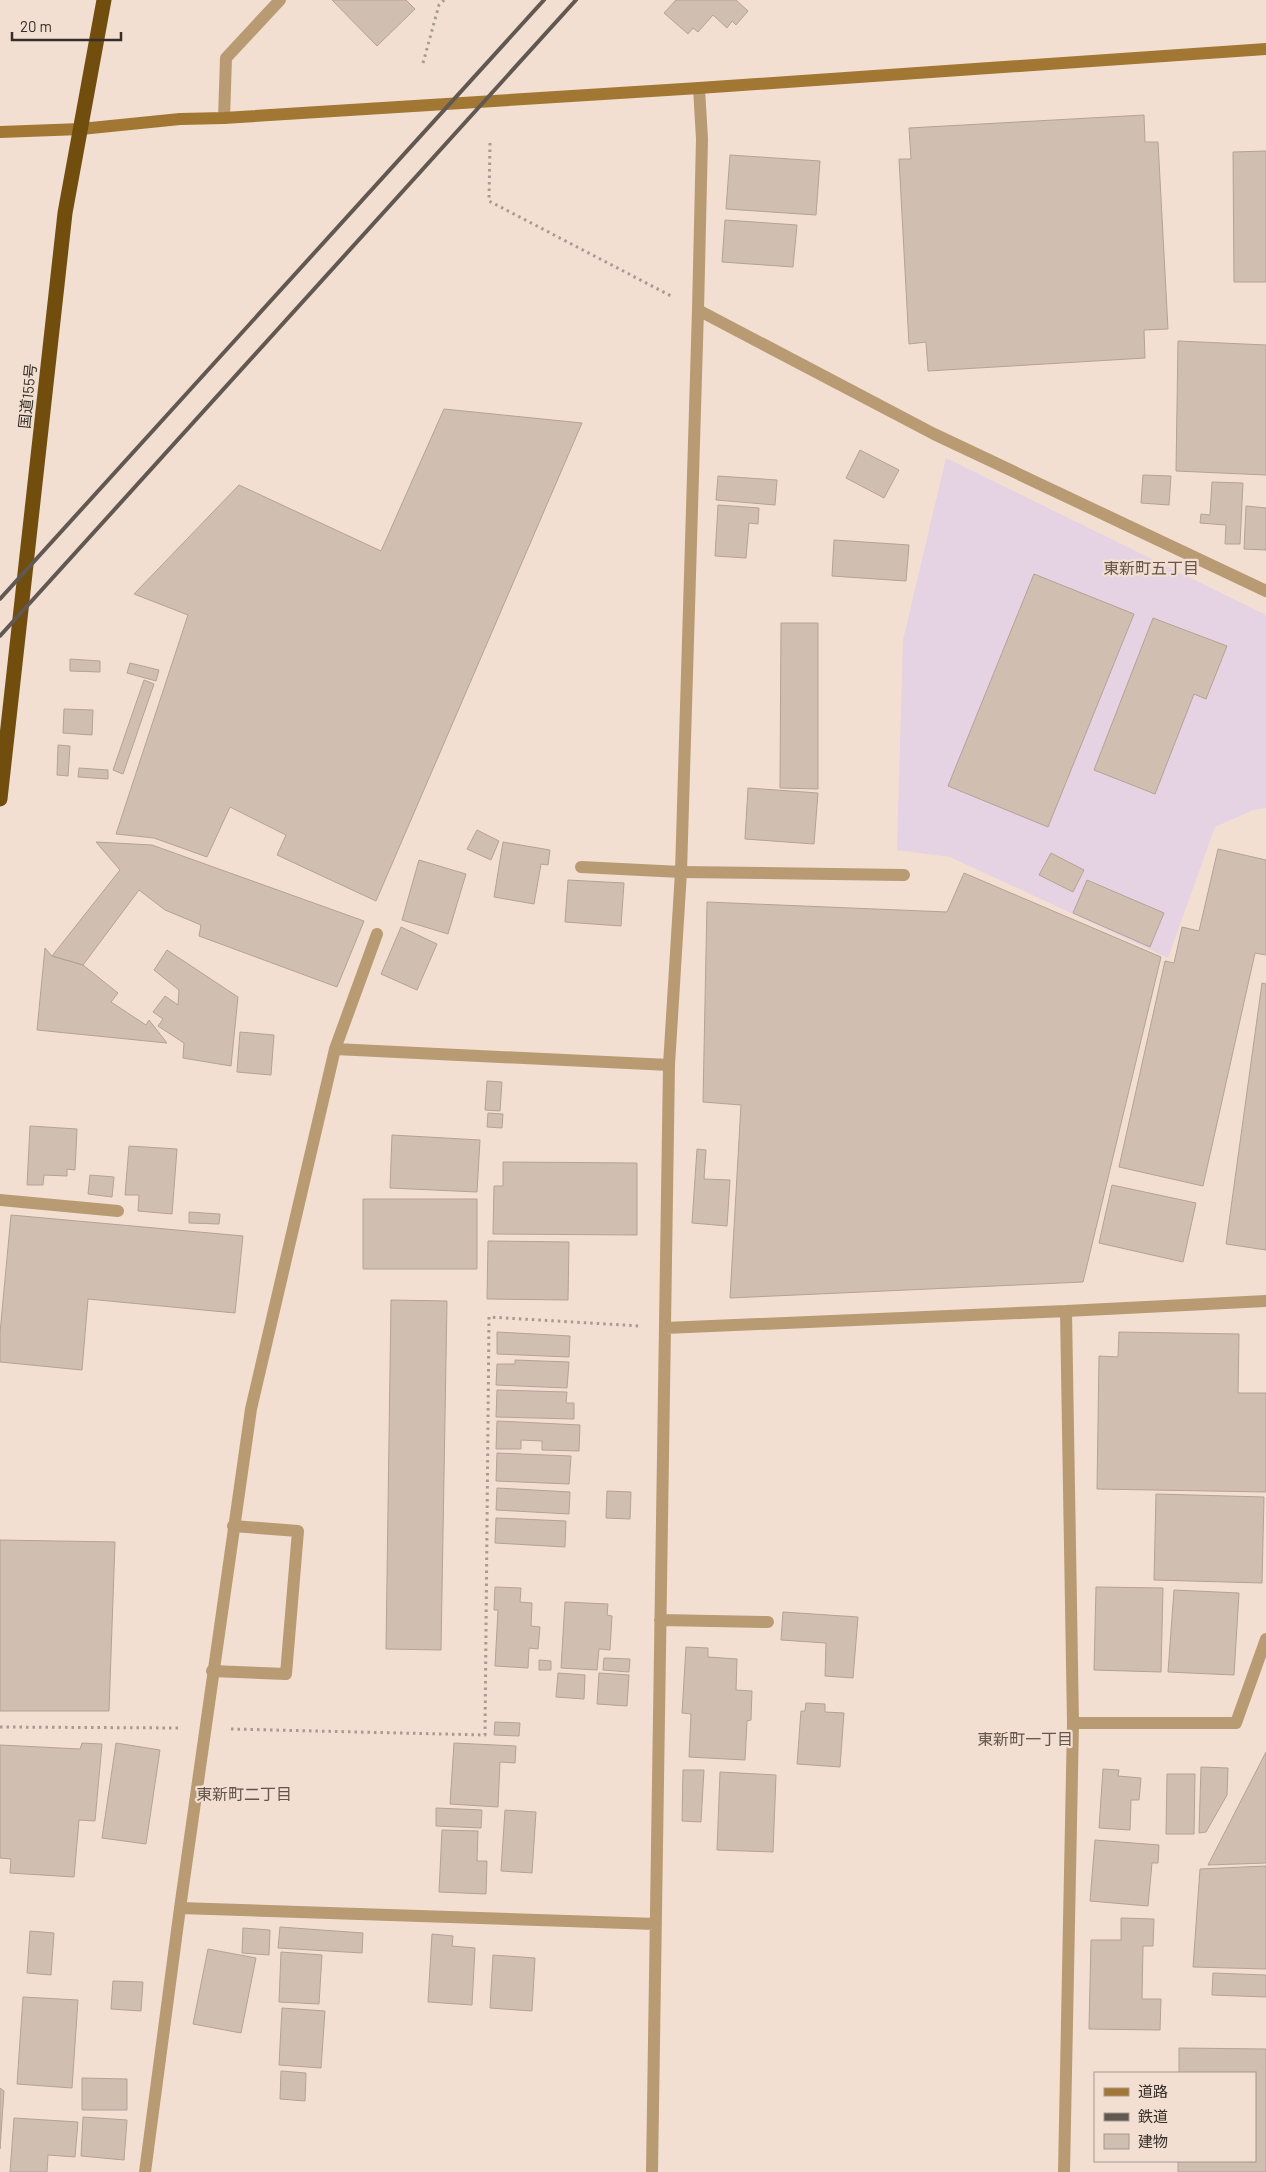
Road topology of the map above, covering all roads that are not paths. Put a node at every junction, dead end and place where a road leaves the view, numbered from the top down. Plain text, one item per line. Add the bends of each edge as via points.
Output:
1 (104, 0) edge
2 (280, 0) edge
3 (1266, 49) edge
4 (699, 88) junction
5 (224, 118) junction
6 (81, 129) junction
7 (0, 132) edge
8 (698, 310) junction
9 (1266, 591) edge
10 (0, 799) edge
11 (581, 867) dead end
12 (681, 872) junction
13 (904, 875) dead end
14 (377, 934) dead end
15 (335, 1049) junction
16 (669, 1065) junction
17 (0, 1200) edge
18 (118, 1211) dead end
19 (1266, 1301) edge
20 (1066, 1311) junction
21 (665, 1328) junction
22 (233, 1526) junction
23 (660, 1620) junction
24 (768, 1622) dead end
25 (1266, 1639) edge
26 (212, 1671) junction
27 (1073, 1722) junction
28 (180, 1908) junction
29 (656, 1924) junction
30 (144, 2172) edge
31 (652, 2172) edge
32 (1064, 2172) edge

1 - 6 highway, 国道155号
2 - 5 street via 226,58
3 - 4 street
4 - 5 street
4 - 8 street via 702,139
5 - 6 street
6 - 7 street
6 - 10 highway, 国道155号 via 65,213
8 - 9 street via 934,434
8 - 12 street
11 - 12 street
12 - 13 street
12 - 16 street
14 - 15 street
15 - 16 street
15 - 22 street via 251,1409
16 - 21 street
17 - 18 street
19 - 20 street
20 - 21 street
20 - 27 street
21 - 23 street
22 - 26 street
22 - 26 street via 298,1531 286,1674
23 - 24 street
23 - 29 street
25 - 27 street via 1236,1723
26 - 28 street
27 - 32 street
28 - 29 street
28 - 30 street
29 - 31 street

